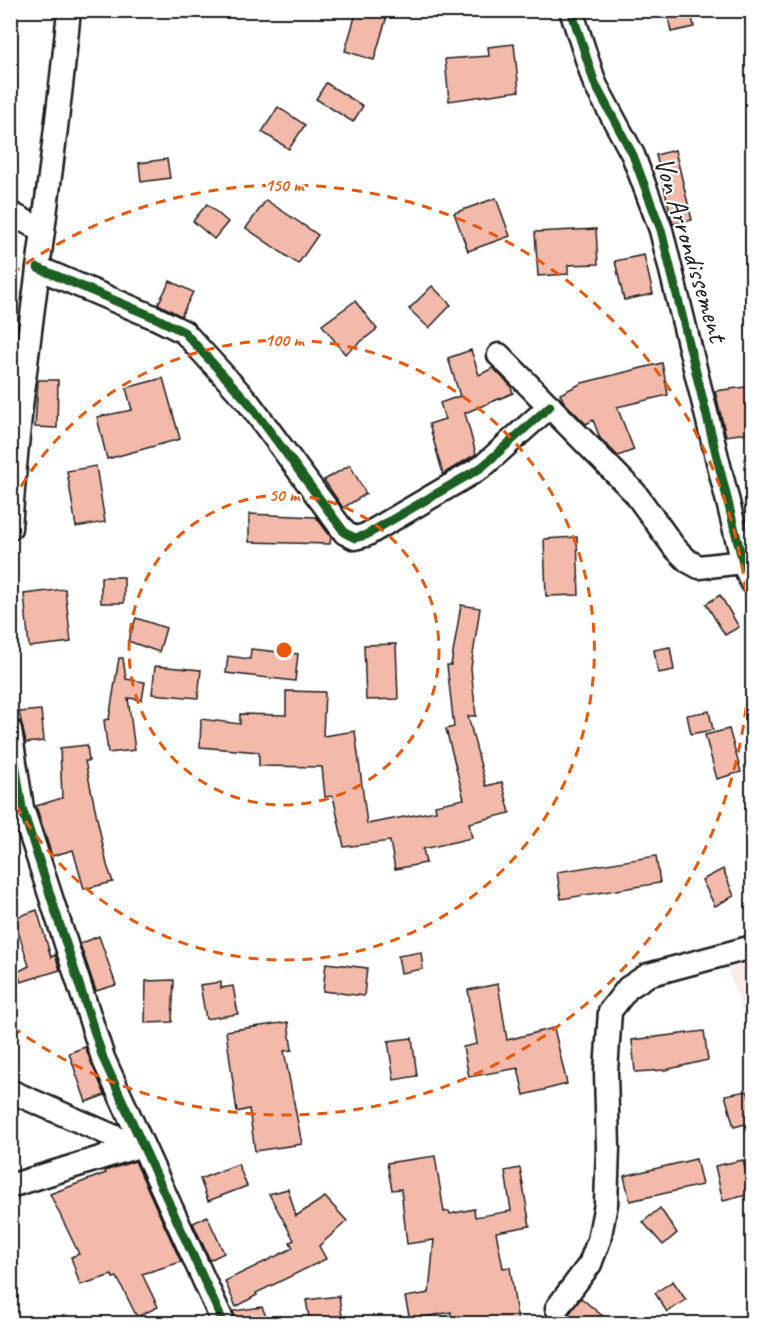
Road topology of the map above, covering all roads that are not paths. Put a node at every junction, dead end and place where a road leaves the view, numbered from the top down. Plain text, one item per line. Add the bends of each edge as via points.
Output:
1 (69, 10) edge
2 (570, 10) edge
3 (10, 213) edge
4 (43, 231) junction
5 (38, 268) junction
6 (499, 356) dead end
7 (550, 406) junction
8 (10, 528) edge
9 (749, 569) edge
10 (10, 730) edge
11 (753, 946) edge
12 (10, 1090) edge
13 (139, 1145) junction
14 (10, 1186) edge
15 (557, 1308) dead end
16 (224, 1323) edge

1 - 4 street
2 - 9 street, Von Arrondissement via 595,84 633,155 661,230
3 - 4 street
4 - 5 street
5 - 7 street via 184,332 248,402 345,533 355,538 482,467
5 - 8 street
6 - 7 street
7 - 9 street via 635,493 688,561 699,567
10 - 13 street via 22,808 103,1058
11 - 15 street via 648,975 628,988 610,1011 606,1072 608,1159 601,1231 590,1264
12 - 13 street
13 - 14 street
13 - 16 street

